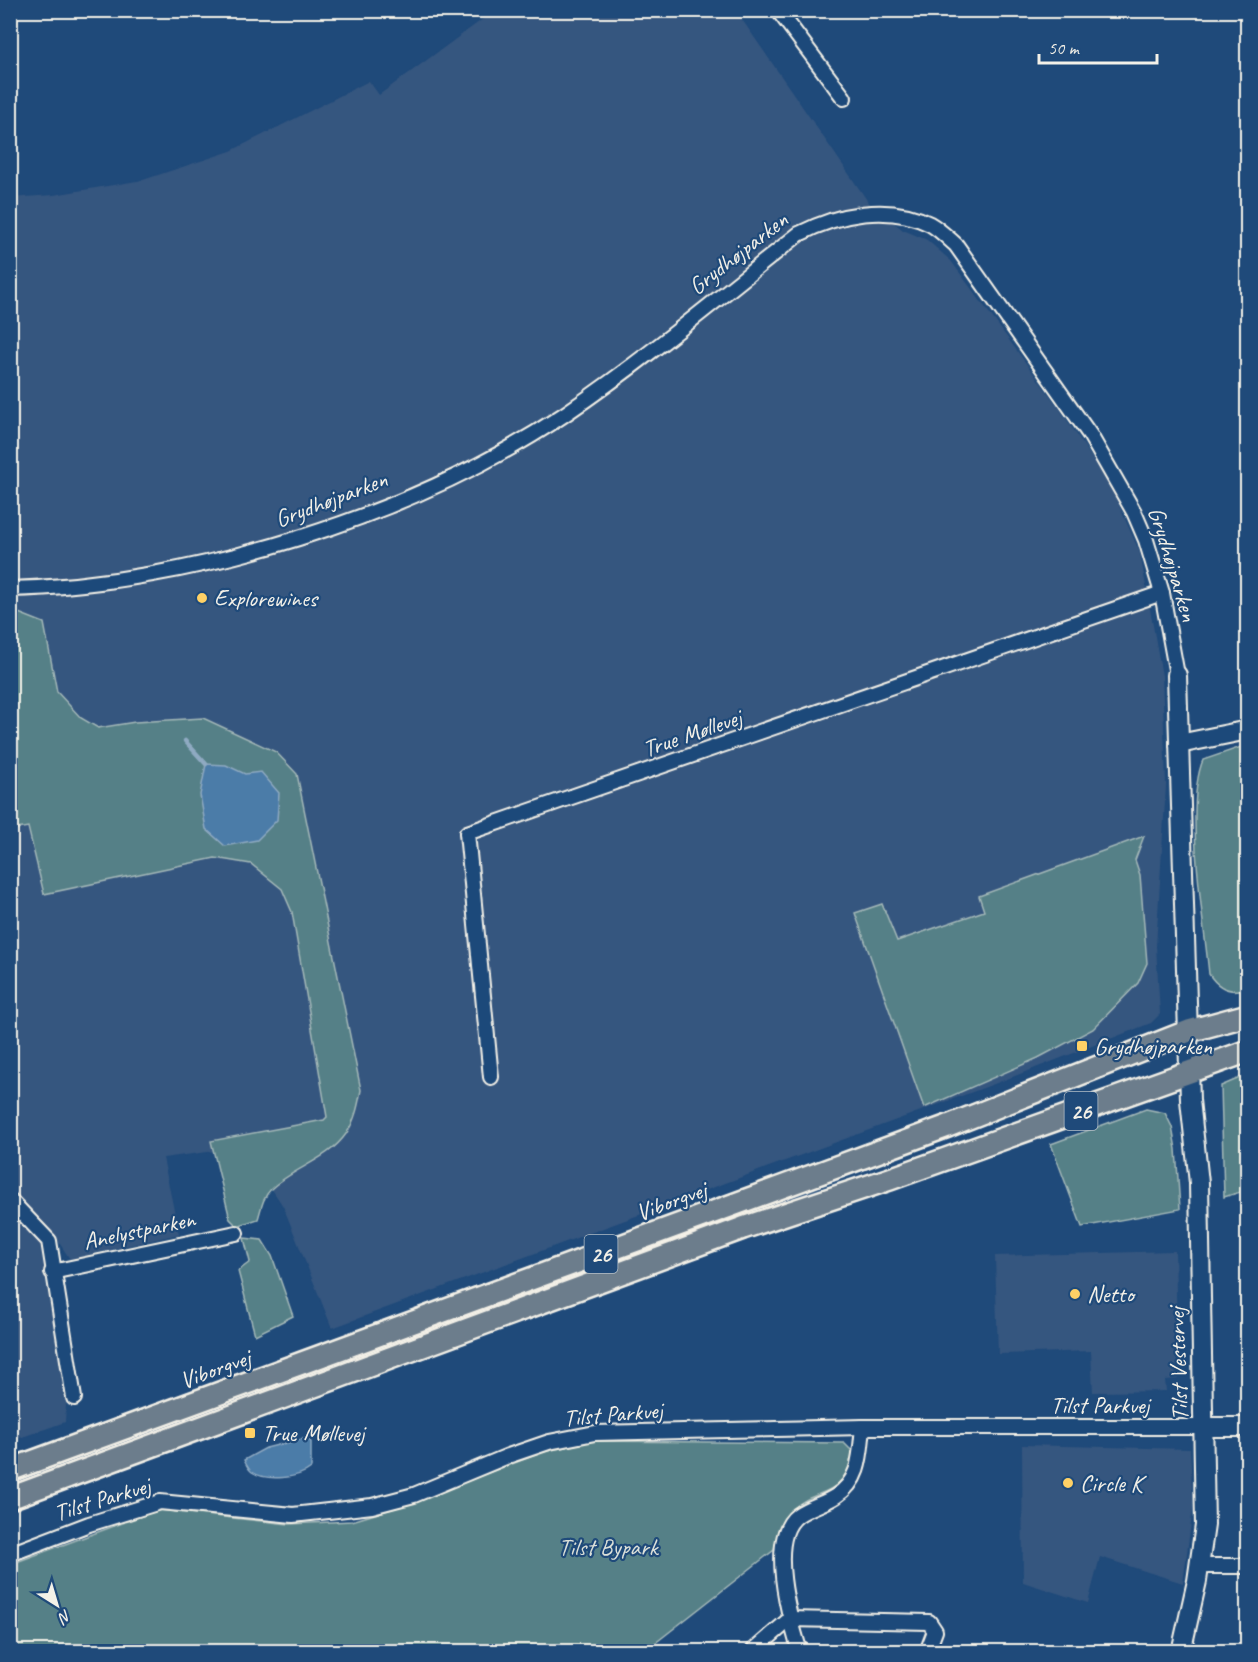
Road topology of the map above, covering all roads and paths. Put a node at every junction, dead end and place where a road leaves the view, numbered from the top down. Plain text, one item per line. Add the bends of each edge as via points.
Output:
1 (778, 10) edge
2 (844, 98) dead end
3 (10, 590) edge
4 (1162, 593) junction
5 (1177, 675) joint
6 (1248, 730) edge
7 (1179, 744) junction
8 (1248, 1015) edge
9 (1189, 1030) junction
10 (1248, 1051) edge
11 (1189, 1073) junction
12 (491, 1077) dead end
13 (10, 1200) edge
14 (236, 1233) dead end
15 (52, 1272) junction
16 (74, 1398) dead end
17 (862, 1427) junction
18 (1205, 1427) junction
19 (1248, 1427) edge
20 (10, 1470) edge
21 (10, 1498) edge
22 (10, 1554) edge
23 (1200, 1566) junction
24 (1248, 1566) edge
25 (790, 1619) junction
26 (752, 1652) edge
27 (800, 1652) edge
28 (927, 1652) edge
29 (1180, 1652) edge

1 - 2 street
3 - 4 street, Grydhøjparken via 55,588 159,573 269,548 389,504 478,464 565,414 674,334 799,234 821,223 872,213 901,214 932,225 956,245 1090,435 1134,512
4 - 5 street, Grydhøjparken
4 - 12 street, True Møllevej via 467,833
5 - 7 street, Grydhøjparken
6 - 7 street
7 - 9 street, Grydhøjparken
8 - 9 main road, Viborgvej / 26
9 - 11 street, Tilst Vestervej
9 - 20 main road, Viborgvej / 26 via 948,1126
10 - 11 main road, Viborgvej / 26
11 - 18 street, Tilst Vestervej via 1199,1183
11 - 21 main road, Viborgvej / 26 via 743,1227
13 - 15 street, Anelystparken via 49,1241
14 - 15 street, Anelystparken
15 - 16 street, Anelystparken
17 - 18 street, Tilst Parkvej
17 - 22 street, Tilst Parkvej via 595,1433 518,1452 414,1495 372,1506 293,1515 160,1502
17 - 25 street via 859,1468 852,1482 837,1496 797,1516 784,1536 782,1560
18 - 19 street
18 - 23 street, Tilst Vestervej via 1206,1526
23 - 24 street
23 - 29 street, Tilst Vestervej
25 - 26 street
25 - 27 street
25 - 28 street via 929,1622 935,1631

